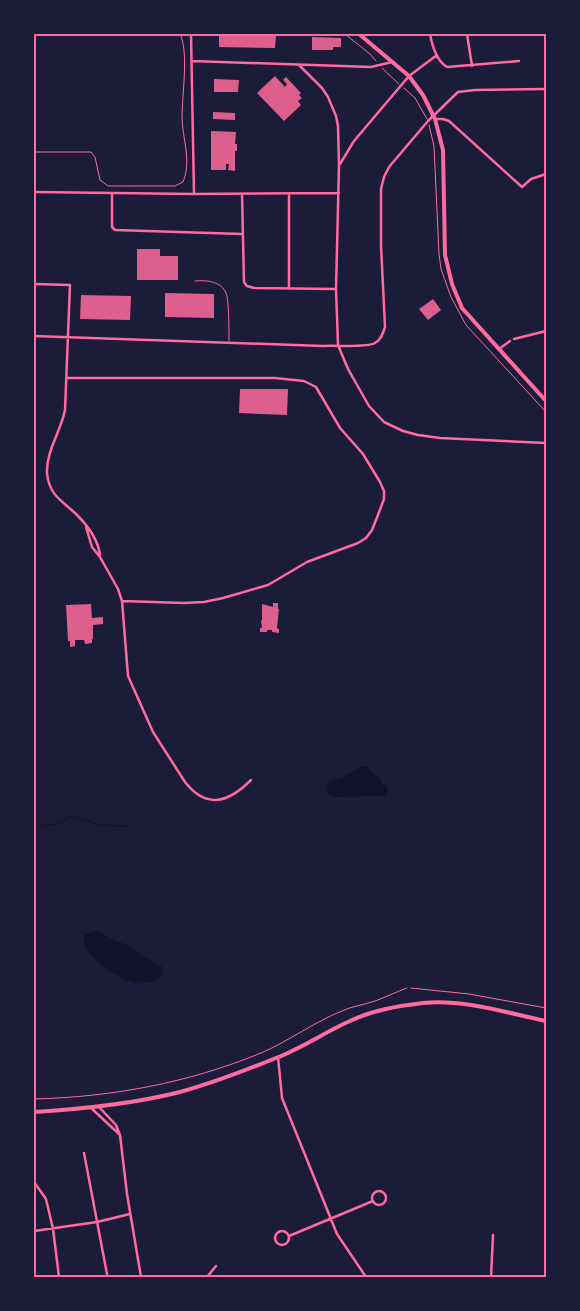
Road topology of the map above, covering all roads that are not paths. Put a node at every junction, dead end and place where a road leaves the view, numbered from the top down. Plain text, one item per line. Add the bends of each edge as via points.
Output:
1 (190, 34) edge
2 (359, 34) edge
3 (430, 34) edge
4 (467, 34) edge
5 (437, 55) junction
6 (192, 61) junction
7 (519, 61) dead end
8 (393, 62) junction
9 (300, 65) junction
10 (472, 66) junction
11 (409, 76) junction
12 (546, 89) edge
13 (434, 117) junction
14 (339, 165) junction
15 (546, 174) edge
16 (34, 192) edge
17 (112, 193) junction
18 (339, 193) junction
19 (194, 194) junction
20 (242, 194) junction
21 (288, 194) junction
22 (242, 234) junction
23 (195, 281) dead end
24 (34, 284) edge
25 (289, 289) junction
26 (336, 289) junction
27 (546, 332) edge
28 (34, 336) edge
29 (68, 338) junction
30 (514, 339) dead end
31 (510, 341) dead end
32 (230, 342) junction
33 (338, 345) junction
34 (499, 349) junction
35 (66, 378) junction
36 (546, 402) edge
37 (546, 443) edge
38 (86, 527) junction
39 (100, 557) junction
40 (122, 601) junction
41 (251, 780) dead end
42 (411, 988) dead end
43 (546, 1008) edge
44 (546, 1021) edge
45 (278, 1058) junction
46 (97, 1105) junction
47 (90, 1107) junction
48 (34, 1112) edge
49 (120, 1135) junction
50 (84, 1152) dead end
51 (34, 1182) edge
52 (373, 1201) junction
53 (130, 1214) junction
54 (331, 1219) junction
55 (97, 1222) junction
56 (53, 1229) junction
57 (34, 1231) edge
58 (289, 1236) junction
59 (493, 1236) dead end
60 (216, 1266) dead end
61 (107, 1274) dead end
62 (59, 1277) edge
63 (141, 1277) edge
64 (207, 1277) edge
65 (366, 1277) edge
66 (491, 1277) edge

1 - 6 street
2 - 8 main road
3 - 5 street
4 - 10 street
5 - 10 street via 447,67
5 - 11 street
6 - 9 street
6 - 19 street
7 - 10 street
8 - 9 street via 370,67
8 - 11 main road
9 - 14 street via 322,88 333,107 338,126
11 - 13 main road
11 - 14 street via 354,141
12 - 13 street via 458,92
13 - 15 street via 449,121 522,187 531,179
13 - 33 street via 389,167 382,181 384,332 371,345
13 - 34 main road via 442,150 447,270 462,308
14 - 18 street
16 - 17 street
17 - 19 street
17 - 22 street via 112,227 115,230
18 - 21 street
18 - 26 street
19 - 20 street
20 - 21 street
20 - 22 street
21 - 25 street
22 - 25 street via 244,282 247,286
23 - 32 lane via 210,280 226,293
24 - 29 street via 70,284
25 - 26 street
26 - 33 street
27 - 30 street
28 - 29 street
29 - 32 street
29 - 35 street
31 - 34 street
32 - 33 street
33 - 37 street via 369,406 392,427 440,438
34 - 36 main road
35 - 38 street via 63,419 50,454 47,473 57,498
35 - 40 street via 275,378 311,383 344,434 363,454 384,491 376,521 366,538 307,562 268,584 204,602
38 - 39 street via 92,547
38 - 39 street via 95,540
39 - 40 street
40 - 41 street via 128,676 153,732 191,789 199,795 218,800 239,792
42 - 43 lane via 460,992
44 - 45 main road via 458,1004 410,1005 358,1017
45 - 46 main road via 183,1091
45 - 54 street via 282,1098
46 - 47 main road
46 - 49 street via 116,1125
47 - 48 main road
47 - 49 street
49 - 53 street
50 - 55 street
51 - 56 street via 46,1199
52 - 52 street via 382,1204 386,1201 386,1194 376,1191
52 - 54 street
53 - 55 street
53 - 63 street
54 - 58 street
54 - 65 street via 345,1248
55 - 56 street
55 - 61 street
56 - 57 street
56 - 62 street
58 - 58 street via 279,1231 275,1240 284,1245
59 - 66 street
60 - 64 street

